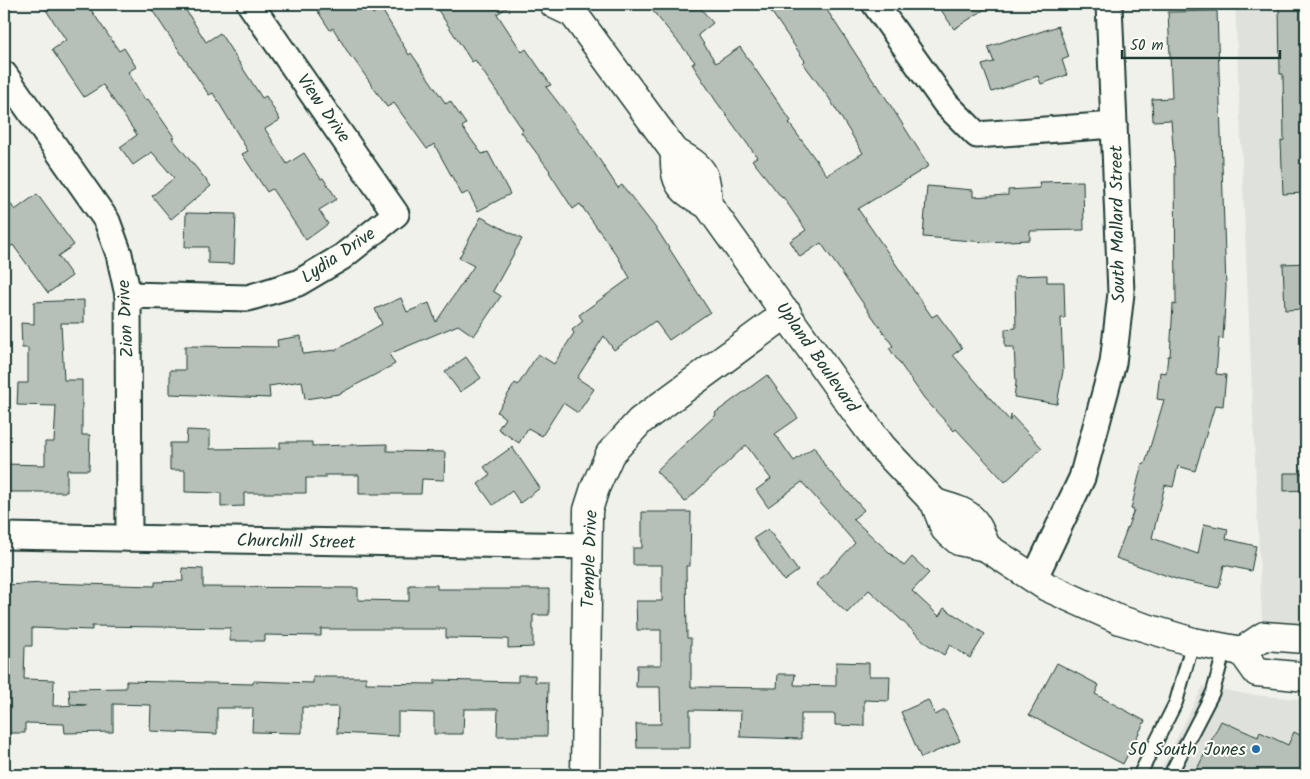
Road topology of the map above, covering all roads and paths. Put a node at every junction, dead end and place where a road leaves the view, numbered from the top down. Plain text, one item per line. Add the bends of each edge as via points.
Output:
1 (250, 4) edge
2 (875, 4) edge
3 (1109, 4) edge
4 (567, 7) edge
5 (4, 74) edge
6 (1114, 125) junction
7 (396, 214) joint
8 (128, 295) junction
9 (787, 313) junction
10 (4, 536) edge
11 (129, 538) junction
12 (588, 546) junction
13 (1034, 579) junction
14 (1306, 640) edge
15 (1193, 642) junction
16 (1233, 650) junction
17 (1306, 677) edge
18 (1141, 772) dead end
19 (585, 775) edge
20 (1170, 775) edge

1 - 7 street, View Drive
2 - 6 street via 946,104 976,135
3 - 6 street, South Mallard Street
4 - 9 street, Upland Boulevard via 675,152 696,164 706,179 708,205
5 - 8 street, Zion Drive via 107,220
6 - 13 street, South Mallard Street via 1121,293 1113,363 1082,478
7 - 8 street, Lydia Drive via 342,257 298,283 248,298
8 - 11 street, Zion Drive
9 - 12 street, Temple Drive via 640,421 610,454 588,510
9 - 13 street, Upland Boulevard via 882,447 935,503 962,511 978,524 986,547
10 - 11 street, Churchill Street
11 - 12 street, Churchill Street
12 - 19 street, Temple Drive
13 - 15 street, Upland Boulevard via 1120,620
14 - 16 street via 1264,636
15 - 16 street, Upland Boulevard
15 - 18 lane via 1176,702
16 - 17 street via 1258,672
16 - 20 lane

